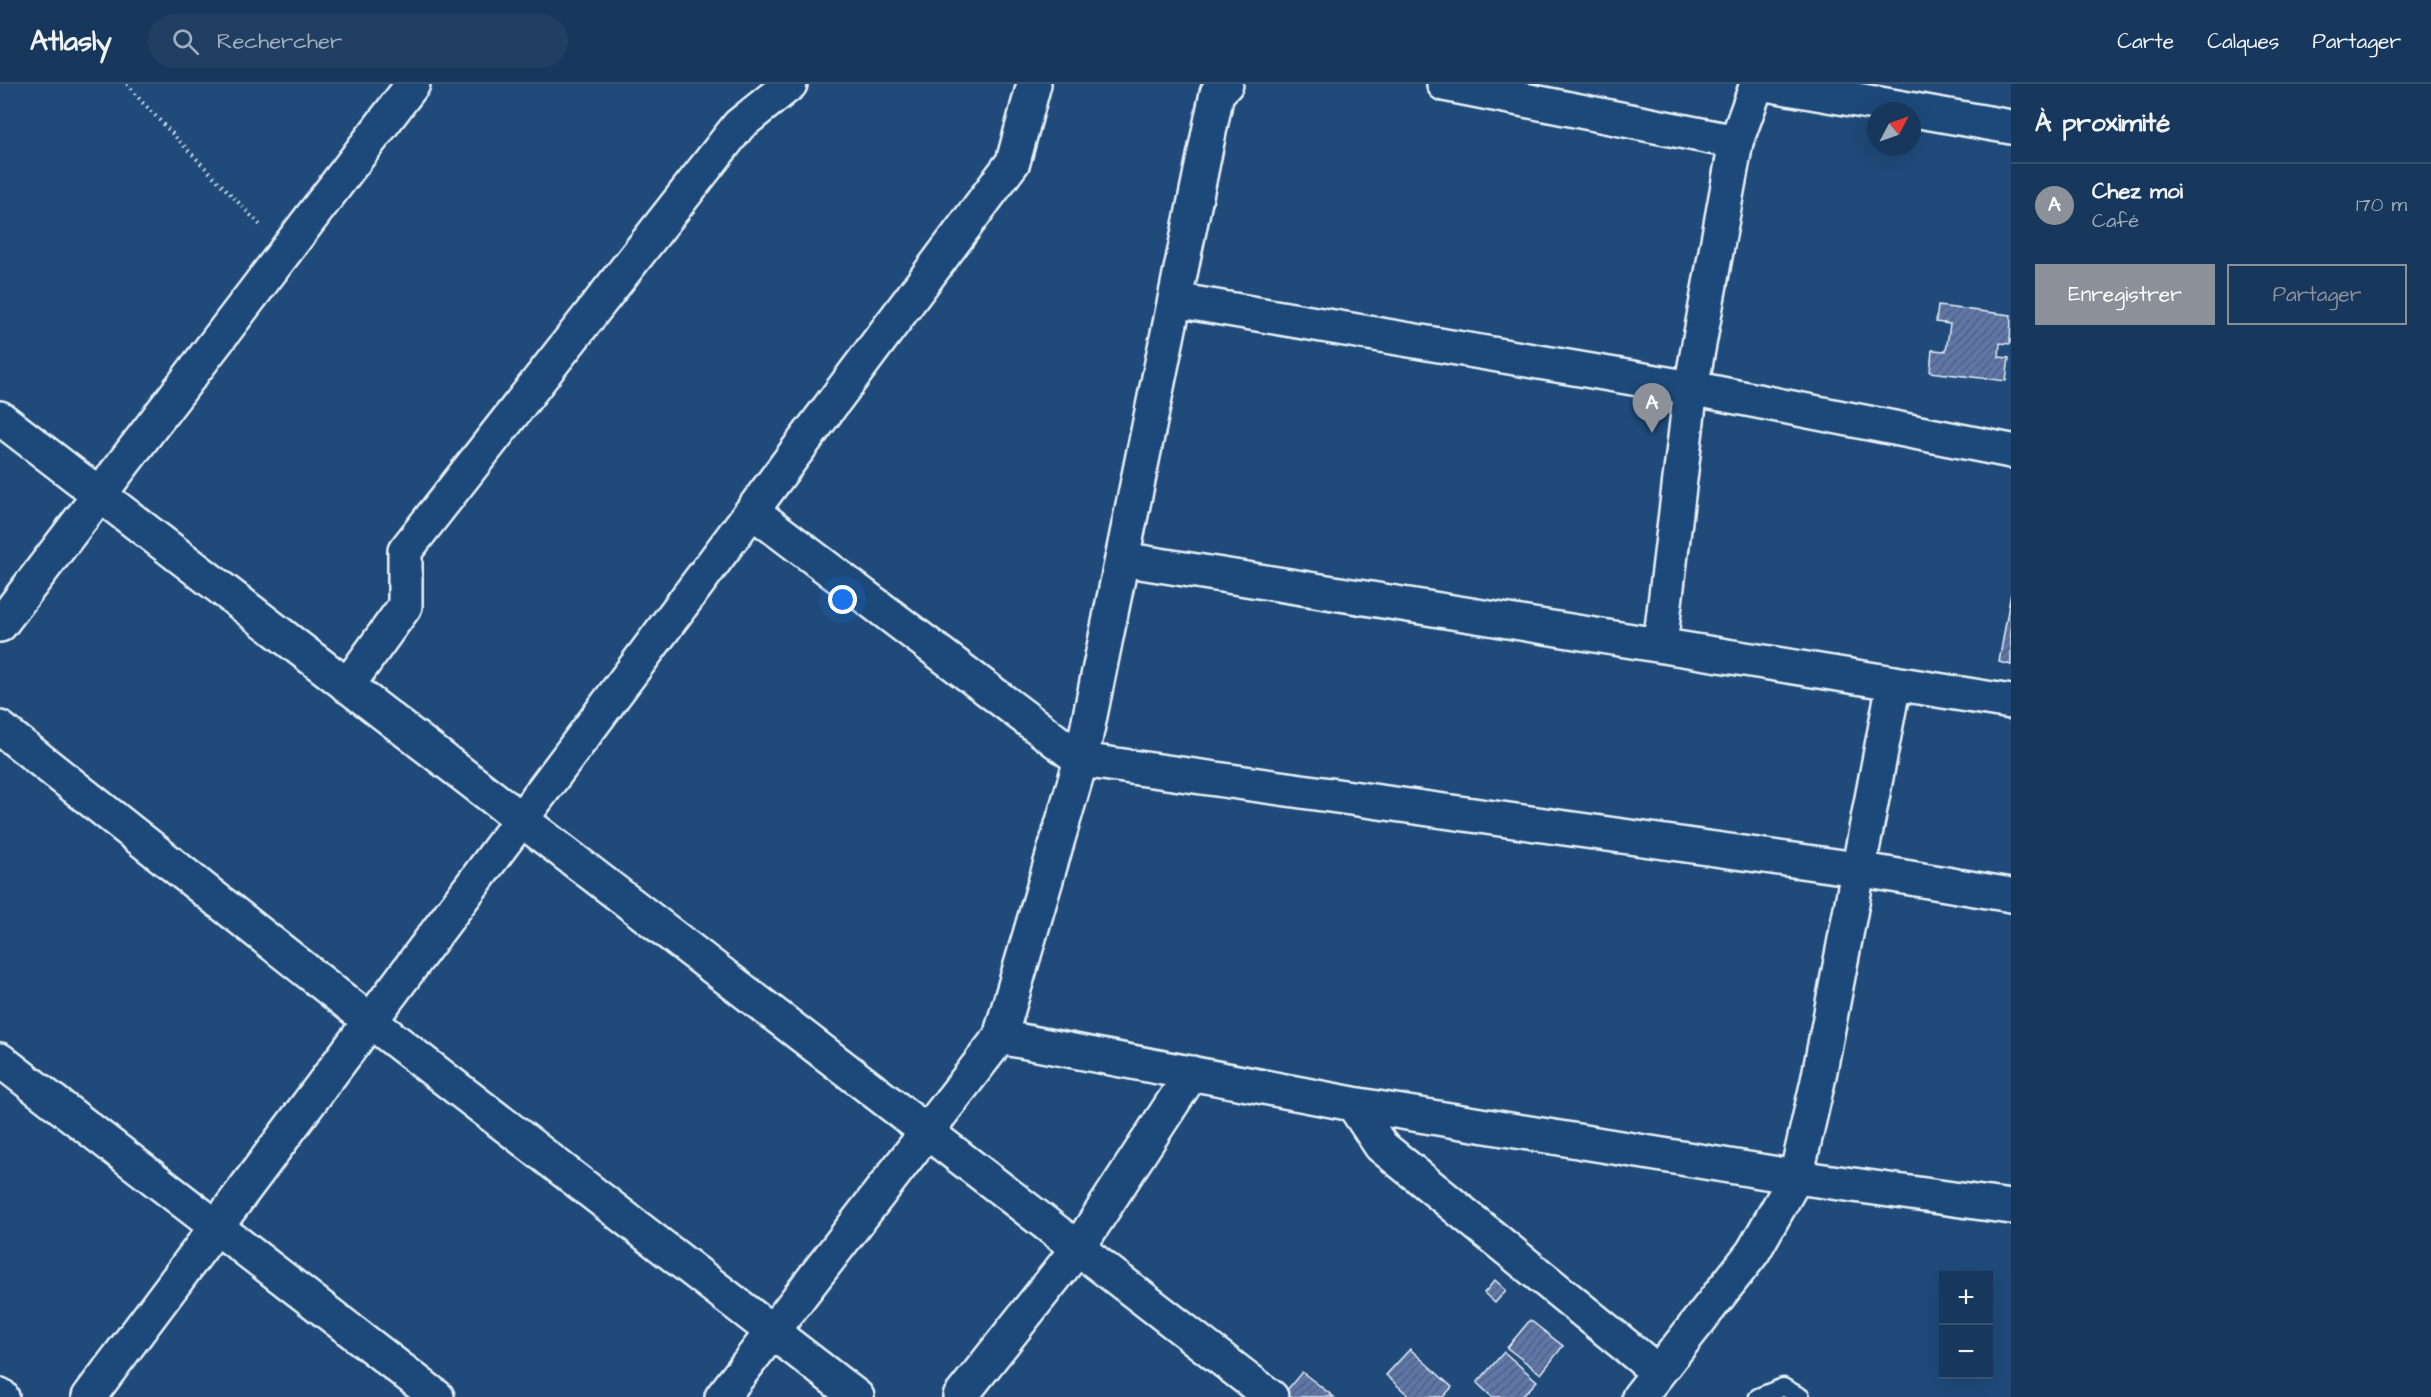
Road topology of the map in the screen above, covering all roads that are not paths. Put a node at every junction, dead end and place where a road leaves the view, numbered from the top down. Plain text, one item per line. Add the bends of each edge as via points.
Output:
1 (413, 84) edge
2 (790, 84) edge
3 (1034, 84) edge
4 (1226, 84) edge
5 (1757, 84) edge
6 (1766, 84) edge
7 (1453, 85) edge
8 (2011, 127) edge
9 (1736, 142) junction
10 (1175, 300) junction
11 (1691, 388) junction
12 (0, 418) edge
13 (2011, 451) edge
14 (99, 494) junction
15 (752, 511) junction
16 (1122, 559) junction
17 (0, 625) edge
18 (1660, 645) junction
19 (1894, 683) junction
20 (347, 686) junction
21 (2011, 702) edge
22 (0, 728) edge
23 (1081, 760) junction
24 (521, 820) junction
25 (1857, 869) junction
26 (2011, 896) edge
27 (370, 1021) junction
28 (1000, 1036) junction
29 (0, 1060) edge
30 (1192, 1073) junction
31 (1353, 1104) junction
32 (927, 1131) junction
33 (1796, 1177) junction
34 (2011, 1207) edge
35 (216, 1227) junction
36 (1078, 1248) junction
37 (772, 1332) junction
38 (1649, 1385) edge
39 (89, 1397) edge
40 (436, 1397) edge
41 (722, 1397) edge
42 (857, 1397) edge
43 (960, 1397) edge
44 (1271, 1397) edge
45 (1758, 1397) edge
46 (1801, 1397) edge

1 - 14 street
2 - 20 street via 739,125 405,550 405,606
3 - 15 street via 1013,162
4 - 10 street via 1217,93
5 - 9 street
6 - 8 street
7 - 9 street
9 - 11 street
10 - 11 street
10 - 16 street
11 - 13 street
11 - 18 street
12 - 14 street
14 - 17 street
14 - 20 street
15 - 23 street
15 - 24 street
16 - 18 street
16 - 23 street
18 - 19 street
19 - 21 street
19 - 25 street
20 - 24 street
22 - 27 street
23 - 25 street
23 - 28 street
24 - 27 street
24 - 32 street
25 - 26 street
25 - 33 street
27 - 35 street
27 - 37 street
28 - 30 street
28 - 32 street
29 - 35 street
30 - 31 street
30 - 36 street
31 - 33 street
31 - 38 street via 1381,1146
32 - 36 street
32 - 37 street
33 - 34 street
33 - 38 street via 1753,1251
35 - 39 street
35 - 40 street
36 - 43 street
36 - 44 street
37 - 41 street
37 - 42 street
45 - 46 lane via 1783,1387

